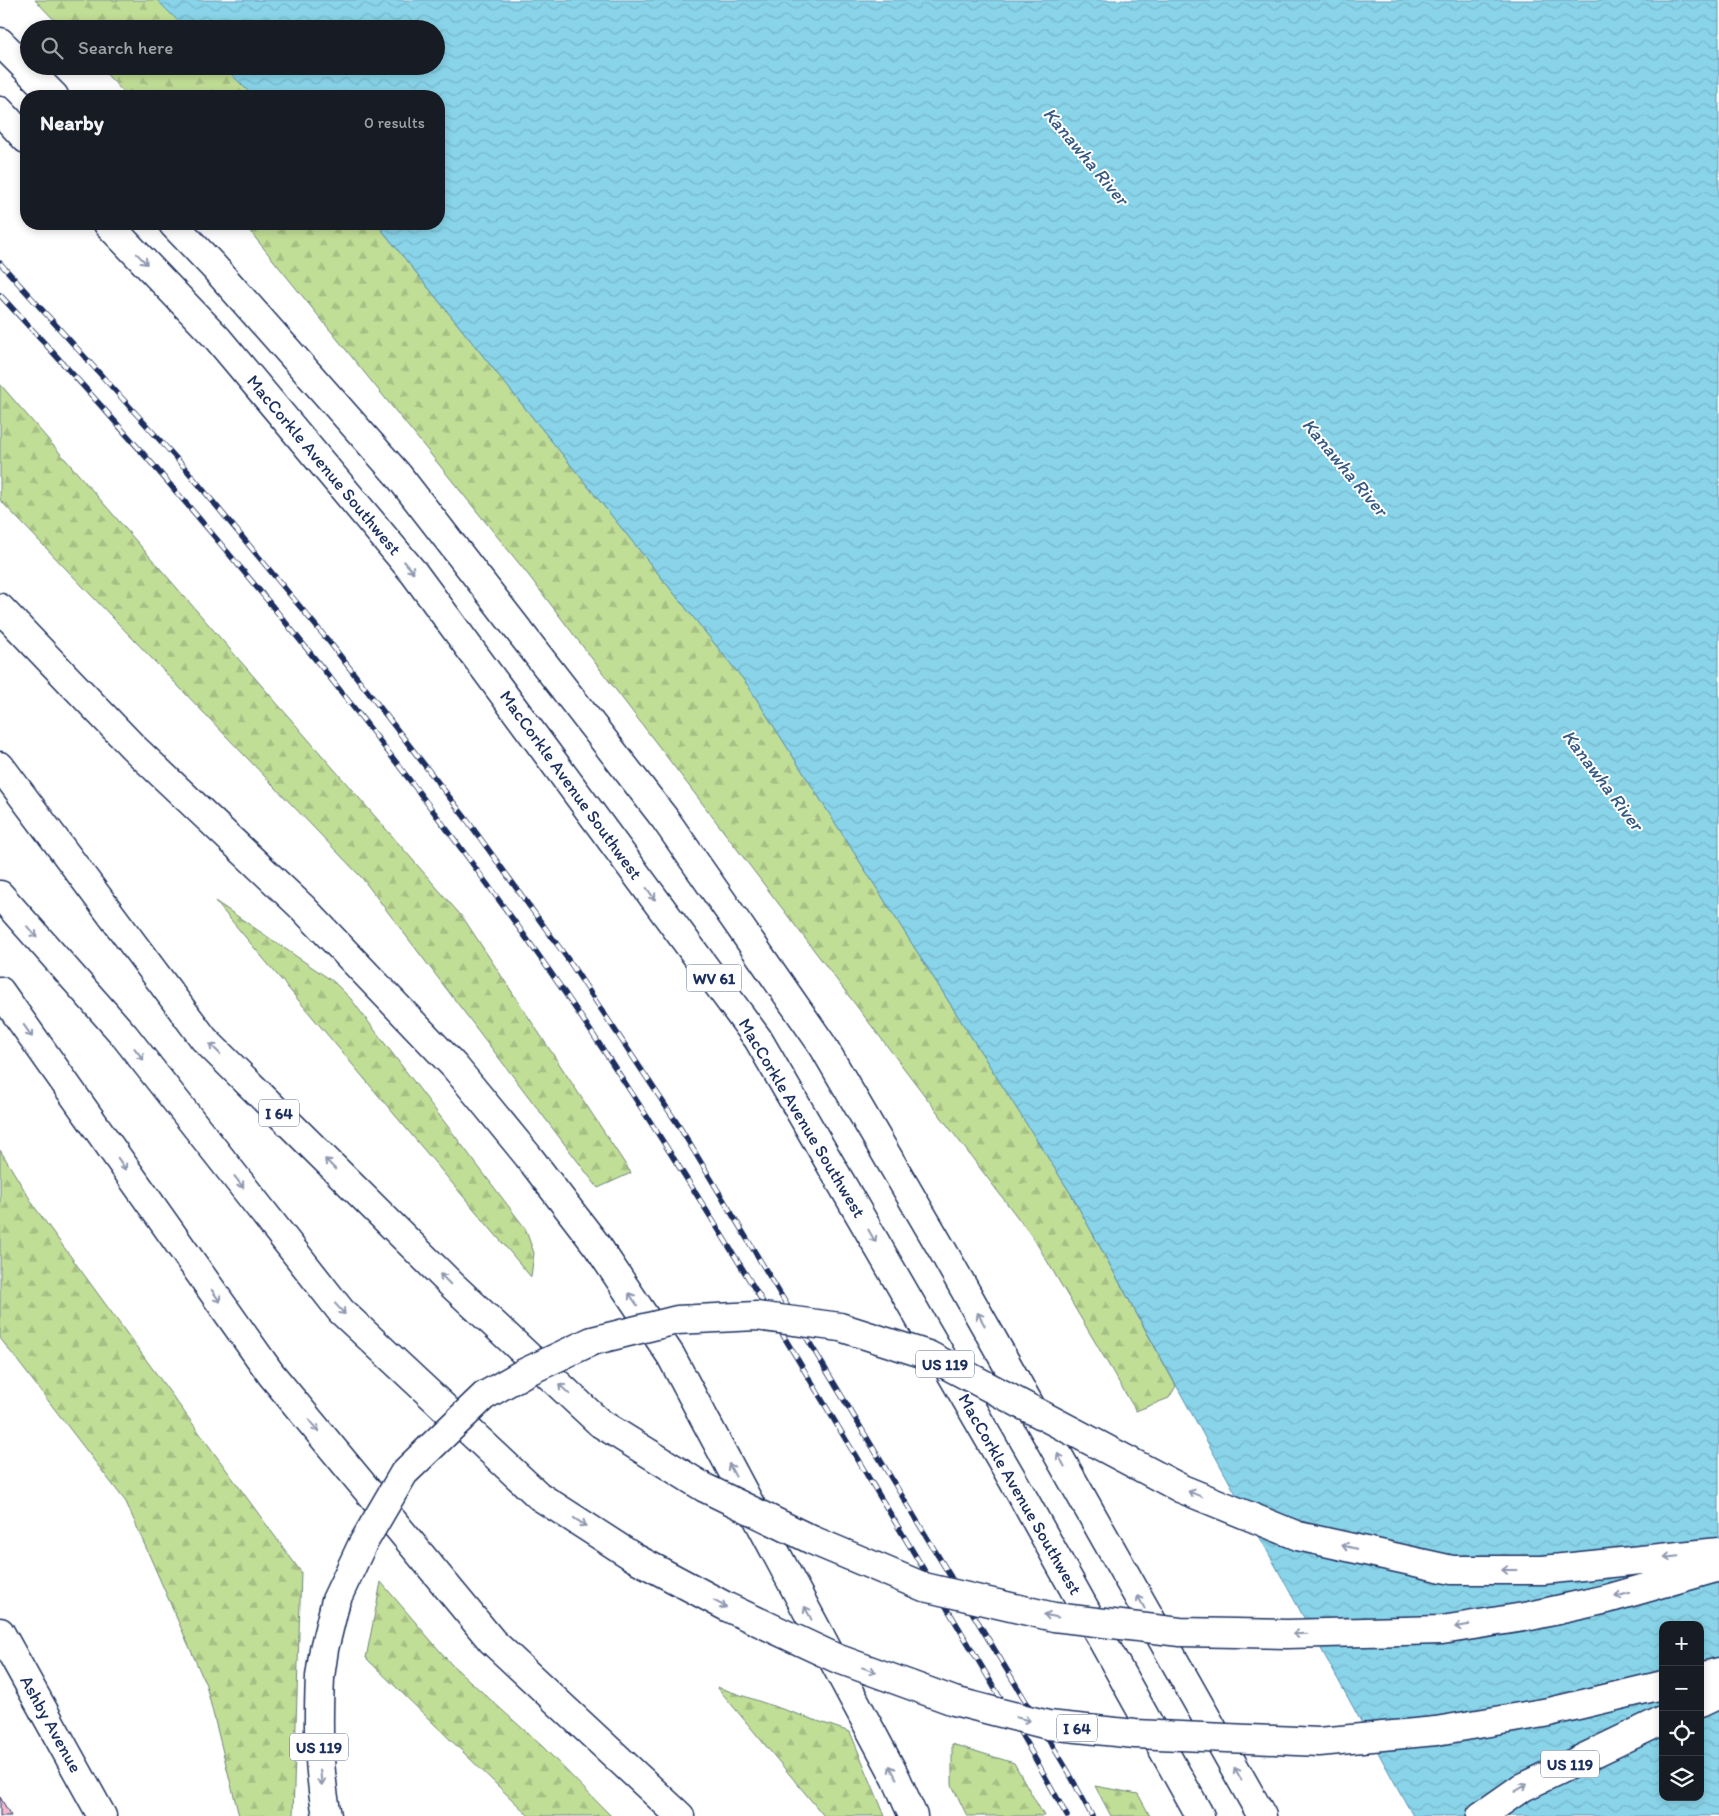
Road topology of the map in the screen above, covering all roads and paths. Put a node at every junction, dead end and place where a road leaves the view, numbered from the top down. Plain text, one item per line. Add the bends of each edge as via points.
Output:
1 (0, 42) edge
2 (20, 62) edge
3 (33, 75) edge
4 (48, 90) edge
5 (0, 111) edge
6 (20, 133) edge
7 (114, 230) edge
8 (179, 230) edge
9 (0, 608) edge
10 (0, 766) edge
11 (0, 895) edge
12 (0, 991) edge
13 (1719, 1552) edge
14 (1719, 1567) edge
15 (0, 1632) edge
16 (1719, 1672) edge
17 (1704, 1675) edge
18 (1659, 1686) edge
19 (1719, 1694) edge
20 (1704, 1701) edge
21 (1659, 1722) edge
22 (102, 1816) edge
23 (327, 1816) edge
24 (680, 1816) edge
25 (913, 1816) edge
26 (1200, 1816) edge
27 (1262, 1816) edge
28 (1481, 1816) edge

1 - 2 main road
3 - 4 main road
5 - 6 main road
7 -> 26 main road, MacCorkle Avenue Southwest / WV 61 via 218,339 414,573 758,1039 1025,1501
27 -> 8 main road, WV 61 via 944,1253 823,1046 665,819 398,474
25 -> 9 main road via 896,1778 671,1356 598,1246 455,1067 303,908 133,747
14 -> 10 main road, I 64, bridge via 1607,1599 1442,1630 1287,1634 1180,1632 1064,1619 924,1587 812,1540 705,1488 600,1422 450,1284 204,1039
11 -> 18 main road, I 64, bridge via 124,1035 341,1311 539,1496 644,1562 727,1608 836,1658 954,1701 1048,1725 1135,1734 1319,1742 1436,1731 1549,1712
12 -> 24 main road via 278,1382 492,1641
13 -> 23 main road, US 119, bridge via 1543,1570 1452,1570 1298,1536 1182,1489 928,1355 840,1328 756,1316 677,1320 592,1342 524,1373 484,1396 404,1474 362,1544 336,1600 324,1649 318,1724
15 - 22 main road, Ashby Avenue
16 - 17 main road
19 - 20 main road
28 -> 21 main road, US 119 via 1521,1788

